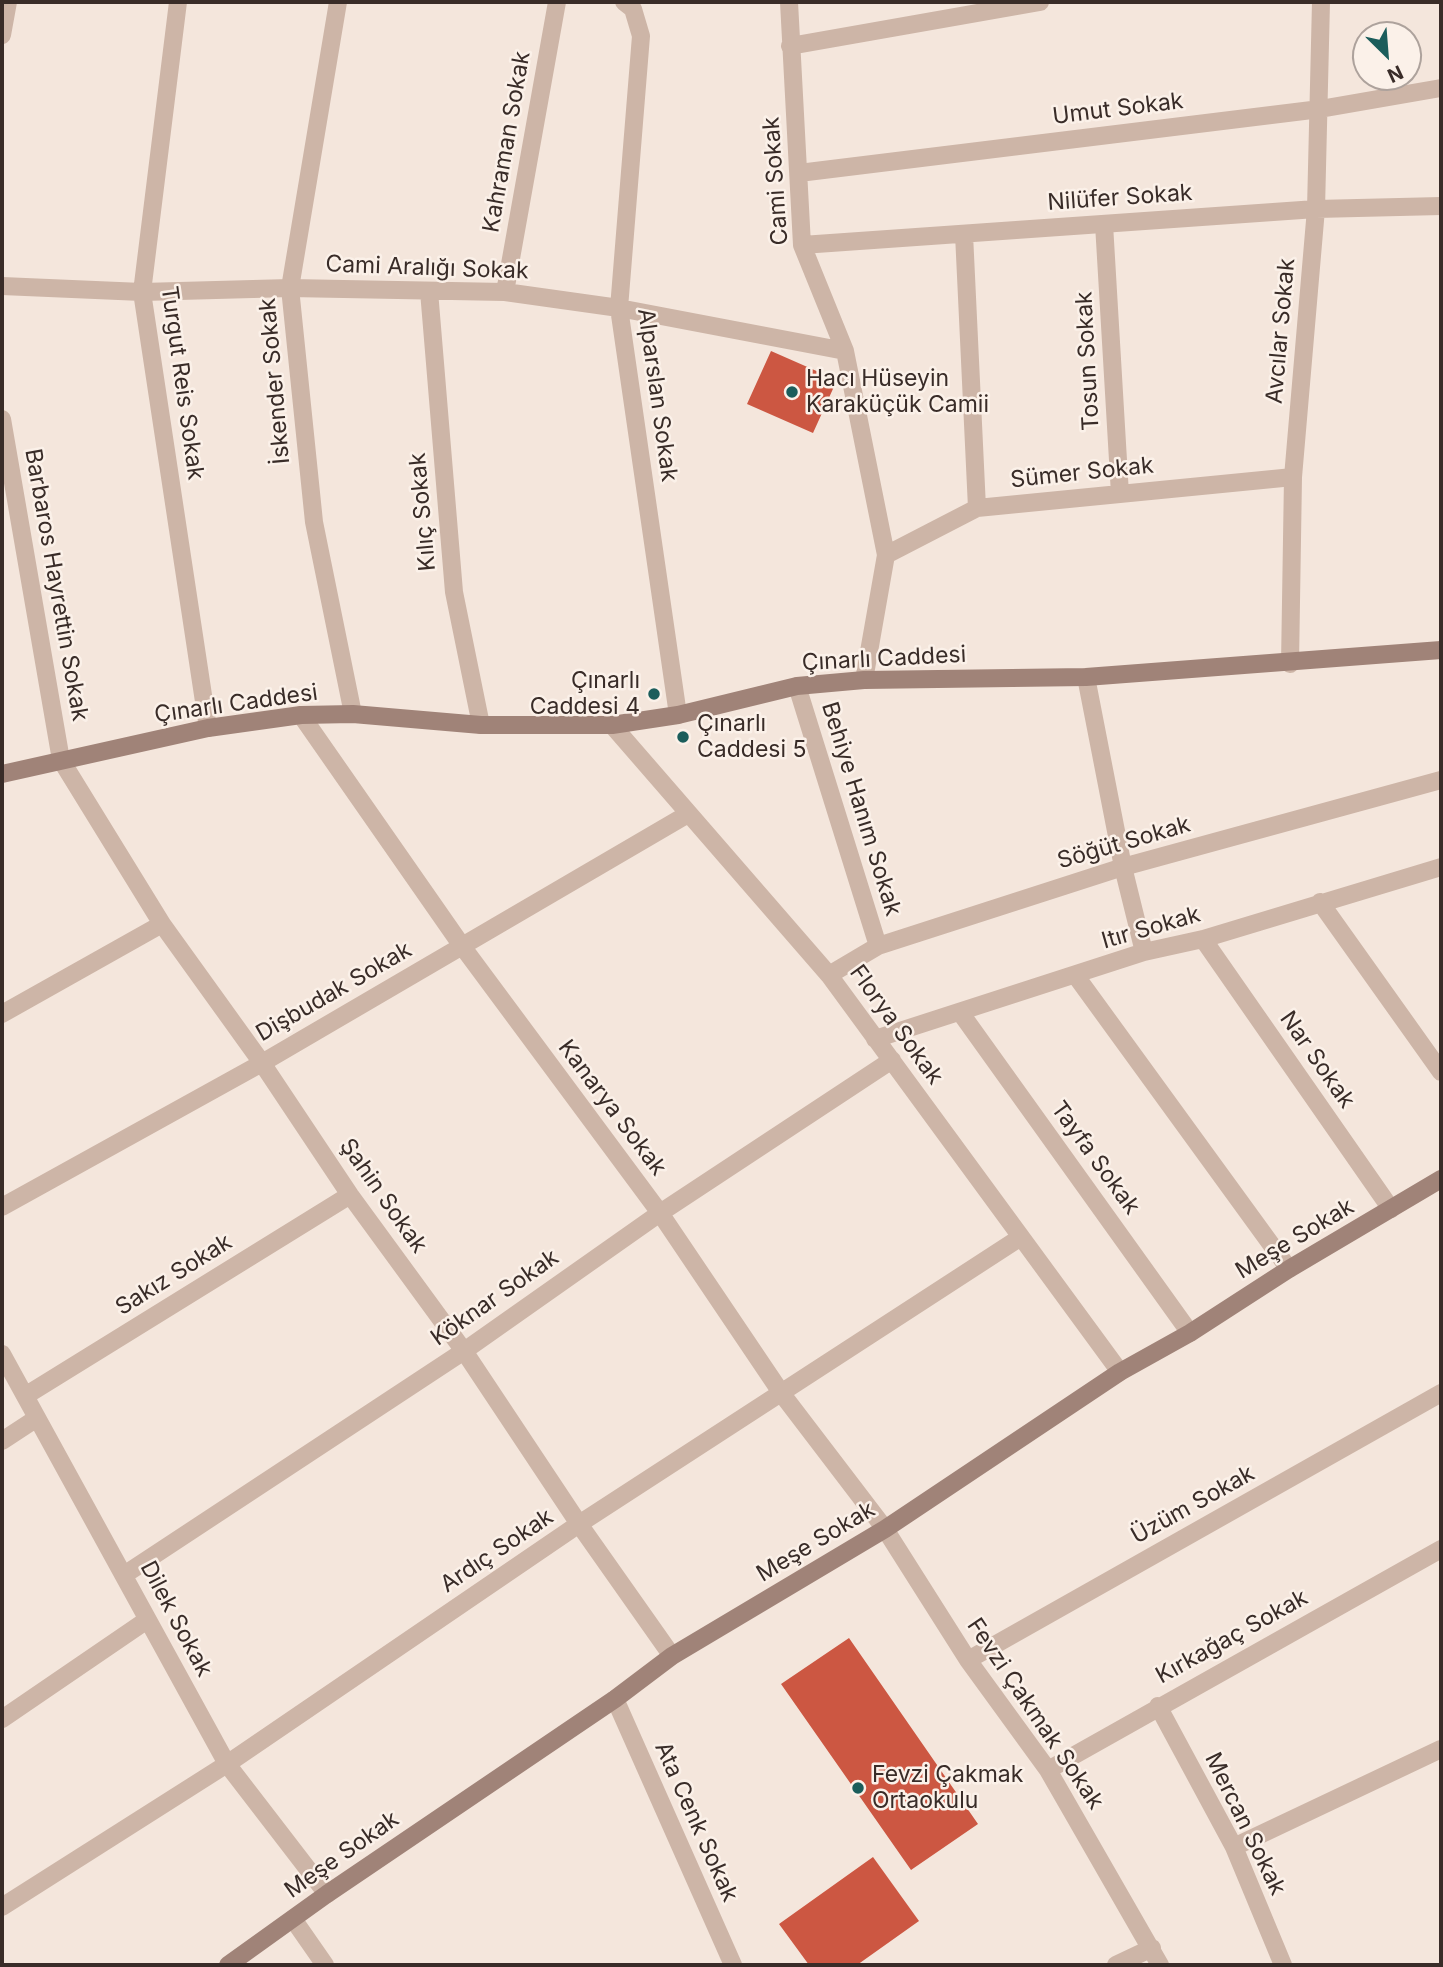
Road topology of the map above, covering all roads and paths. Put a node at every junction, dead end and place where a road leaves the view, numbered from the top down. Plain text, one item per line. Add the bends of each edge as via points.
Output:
1 (8, 2) edge
2 (178, 2) edge
3 (338, 2) edge
4 (557, 2) edge
5 (624, 2) edge
6 (789, 2) edge
7 (1040, 2) edge
8 (1321, 2) edge
9 (2, 35) edge
10 (790, 46) junction
11 (1441, 88) edge
12 (1320, 109) junction
13 (799, 173) junction
14 (1441, 206) edge
15 (1316, 209) junction
16 (1104, 224) junction
17 (964, 234) junction
18 (802, 245) junction
19 (2, 286) edge
20 (290, 288) junction
21 (429, 291) junction
22 (142, 292) junction
23 (505, 292) junction
24 (619, 308) junction
25 (845, 351) junction
26 (2, 419) edge
27 (1293, 477) junction
28 (1120, 494) junction
29 (977, 509) junction
30 (886, 555) junction
31 (1441, 650) edge
32 (1290, 664) junction
33 (1086, 677) junction
34 (864, 680) junction
35 (797, 686) junction
36 (353, 714) junction
37 (301, 715) junction
38 (678, 715) junction
39 (481, 725) junction
40 (612, 725) junction
41 (208, 728) junction
42 (61, 760) junction
43 (2, 774) edge
44 (1441, 780) edge
45 (688, 814) junction
46 (1123, 867) junction
47 (1441, 867) edge
48 (1320, 902) junction
49 (163, 924) junction
50 (1203, 939) junction
51 (462, 946) junction
52 (878, 946) junction
53 (1144, 953) junction
54 (829, 975) junction
55 (1076, 976) junction
56 (960, 1012) junction
57 (2, 1014) edge
58 (875, 1039) junction
59 (891, 1060) junction
60 (262, 1063) junction
61 (1441, 1072) edge
62 (1441, 1180) edge
63 (350, 1195) junction
64 (2, 1207) edge
65 (1391, 1209) junction
66 (660, 1213) junction
67 (1021, 1237) junction
68 (1289, 1269) junction
69 (1190, 1333) junction
70 (464, 1351) junction
71 (2, 1354) edge
72 (1120, 1372) junction
73 (1441, 1393) edge
74 (782, 1394) junction
75 (25, 1396) junction
76 (37, 1418) junction
77 (2, 1441) edge
78 (579, 1524) junction
79 (885, 1530) junction
80 (1441, 1549) edge
81 (124, 1575) junction
82 (147, 1620) junction
83 (672, 1656) junction
84 (968, 1660) junction
85 (615, 1699) junction
86 (1158, 1706) junction
87 (2, 1720) edge
88 (1441, 1749) edge
89 (226, 1764) junction
90 (1048, 1770) junction
91 (1234, 1847) junction
92 (327, 1894) junction
93 (2, 1907) edge
94 (293, 1919) junction
95 (1152, 1948) junction
96 (727, 1963) edge
97 (228, 1965) edge
98 (326, 1965) edge
99 (1116, 1965) edge
100 (1160, 1965) edge
101 (1283, 1965) edge

1 - 9 street
2 - 22 street, Turgut Reis Sokak
3 - 20 street, İskender Sokak
4 - 23 street, Kahraman Sokak
5 - 24 street, Alparslan Sokak via 633,9 641,36
6 - 10 street, Cami Sokak
7 - 10 street
8 - 12 street, Avcılar Sokak
10 - 13 street, Cami Sokak
11 - 12 street, Umut Sokak
12 - 13 street, Umut Sokak
12 - 15 street, Avcılar Sokak
13 - 18 street, Cami Sokak
14 - 15 street, Nilüfer Sokak
15 - 16 street, Nilüfer Sokak
15 - 27 street, Avcılar Sokak
16 - 17 street, Nilüfer Sokak
16 - 28 street, Tosun Sokak
17 - 18 street, Nilüfer Sokak
17 - 29 street
18 - 25 street, Cami Sokak
19 - 22 street, Cami Aralığı Sokak
20 - 21 street, Cami Aralığı Sokak
20 - 22 street, Cami Aralığı Sokak
20 - 36 street, İskender Sokak via 314,522
21 - 23 street, Cami Aralığı Sokak
21 - 39 street, Kılıç Sokak via 454,592
22 - 41 street, Turgut Reis Sokak
23 - 24 street, Cami Aralığı Sokak
24 - 25 street, Cami Aralığı Sokak
24 - 38 street, Alparslan Sokak
25 - 30 street, Cami Sokak
26 - 42 street, Barbaros Hayrettin Sokak
27 - 28 street, Sümer Sokak
27 - 32 street, Avcılar Sokak
28 - 29 street, Sümer Sokak
29 - 30 street, Sümer Sokak
30 - 34 street, Cami Sokak
31 - 32 street, Çınarlı Caddesi
32 - 33 street, Çınarlı Caddesi
33 - 34 street, Çınarlı Caddesi
33 - 46 street
34 - 35 street, Çınarlı Caddesi
35 - 38 street, Çınarlı Caddesi
35 - 52 street, Behiye Hanım Sokak
36 - 37 street, Çınarlı Caddesi
36 - 39 street, Çınarlı Caddesi
37 - 41 street, Çınarlı Caddesi
37 - 51 street, Kanarya Sokak
38 - 40 street, Çınarlı Caddesi
39 - 40 street, Çınarlı Caddesi
40 - 45 street, Florya Sokak
41 - 42 street, Çınarlı Caddesi
42 - 43 street, Çınarlı Caddesi
42 - 49 street, Şahin Sokak
44 - 46 street, Söğüt Sokak
45 - 51 street, Dişbudak Sokak
45 - 54 street, Florya Sokak
46 - 52 street, Söğüt Sokak
46 - 53 street
47 - 48 street, Itır Sokak
48 - 50 street, Itır Sokak
48 - 61 street
49 - 57 street
49 - 60 street, Şahin Sokak
50 - 53 street, Itır Sokak
50 - 65 street, Nar Sokak
51 - 60 street, Dişbudak Sokak
51 - 66 street, Kanarya Sokak
52 - 54 street, Söğüt Sokak
53 - 55 street, Itır Sokak
54 - 58 street, Florya Sokak
55 - 56 street, Itır Sokak
55 - 68 street
56 - 58 street, Itır Sokak
56 - 69 street, Tayfa Sokak
58 - 59 street, Florya Sokak
59 - 66 street, Köknar Sokak
59 - 67 street, Florya Sokak
60 - 63 street, Şahin Sokak
60 - 64 street, Dişbudak Sokak
62 - 65 street, Meşe Sokak
63 - 70 street, Şahin Sokak
63 - 75 street, Sakız Sokak
65 - 68 street, Meşe Sokak
66 - 70 street, Köknar Sokak
66 - 74 street, Kanarya Sokak
67 - 72 street, Florya Sokak
67 - 74 street, Ardıç Sokak
68 - 69 street, Meşe Sokak
69 - 72 street, Meşe Sokak
70 - 78 street, Şahin Sokak
70 - 81 street, Köknar Sokak
71 - 75 street, Dilek Sokak
72 - 79 street, Meşe Sokak
73 - 84 street, Üzüm Sokak
74 - 78 street, Ardıç Sokak
74 - 79 street, Kanarya Sokak
75 - 76 street, Dilek Sokak
76 - 77 street
76 - 81 street, Dilek Sokak
78 - 83 street, Şahin Sokak
78 - 89 street, Ardıç Sokak
79 - 83 street, Meşe Sokak
79 - 84 street, Fevzi Çakmak Sokak
80 - 86 street, Kırkağaç Sokak
81 - 82 street, Dilek Sokak
82 - 87 street
82 - 89 street, Dilek Sokak
83 - 85 street, Meşe Sokak
84 - 90 street, Fevzi Çakmak Sokak
85 - 92 street, Meşe Sokak
85 - 96 street, Ata Cenk Sokak
86 - 90 street, Kırkağaç Sokak
86 - 91 street, Mercan Sokak
88 - 91 street
89 - 92 street, Dilek Sokak
89 - 93 street, Ardıç Sokak
90 - 95 street, Fevzi Çakmak Sokak
91 - 101 street, Mercan Sokak
92 - 94 street, Meşe Sokak
94 - 97 street, Meşe Sokak
94 - 98 street
95 - 99 street
95 - 100 street, Fevzi Çakmak Sokak

